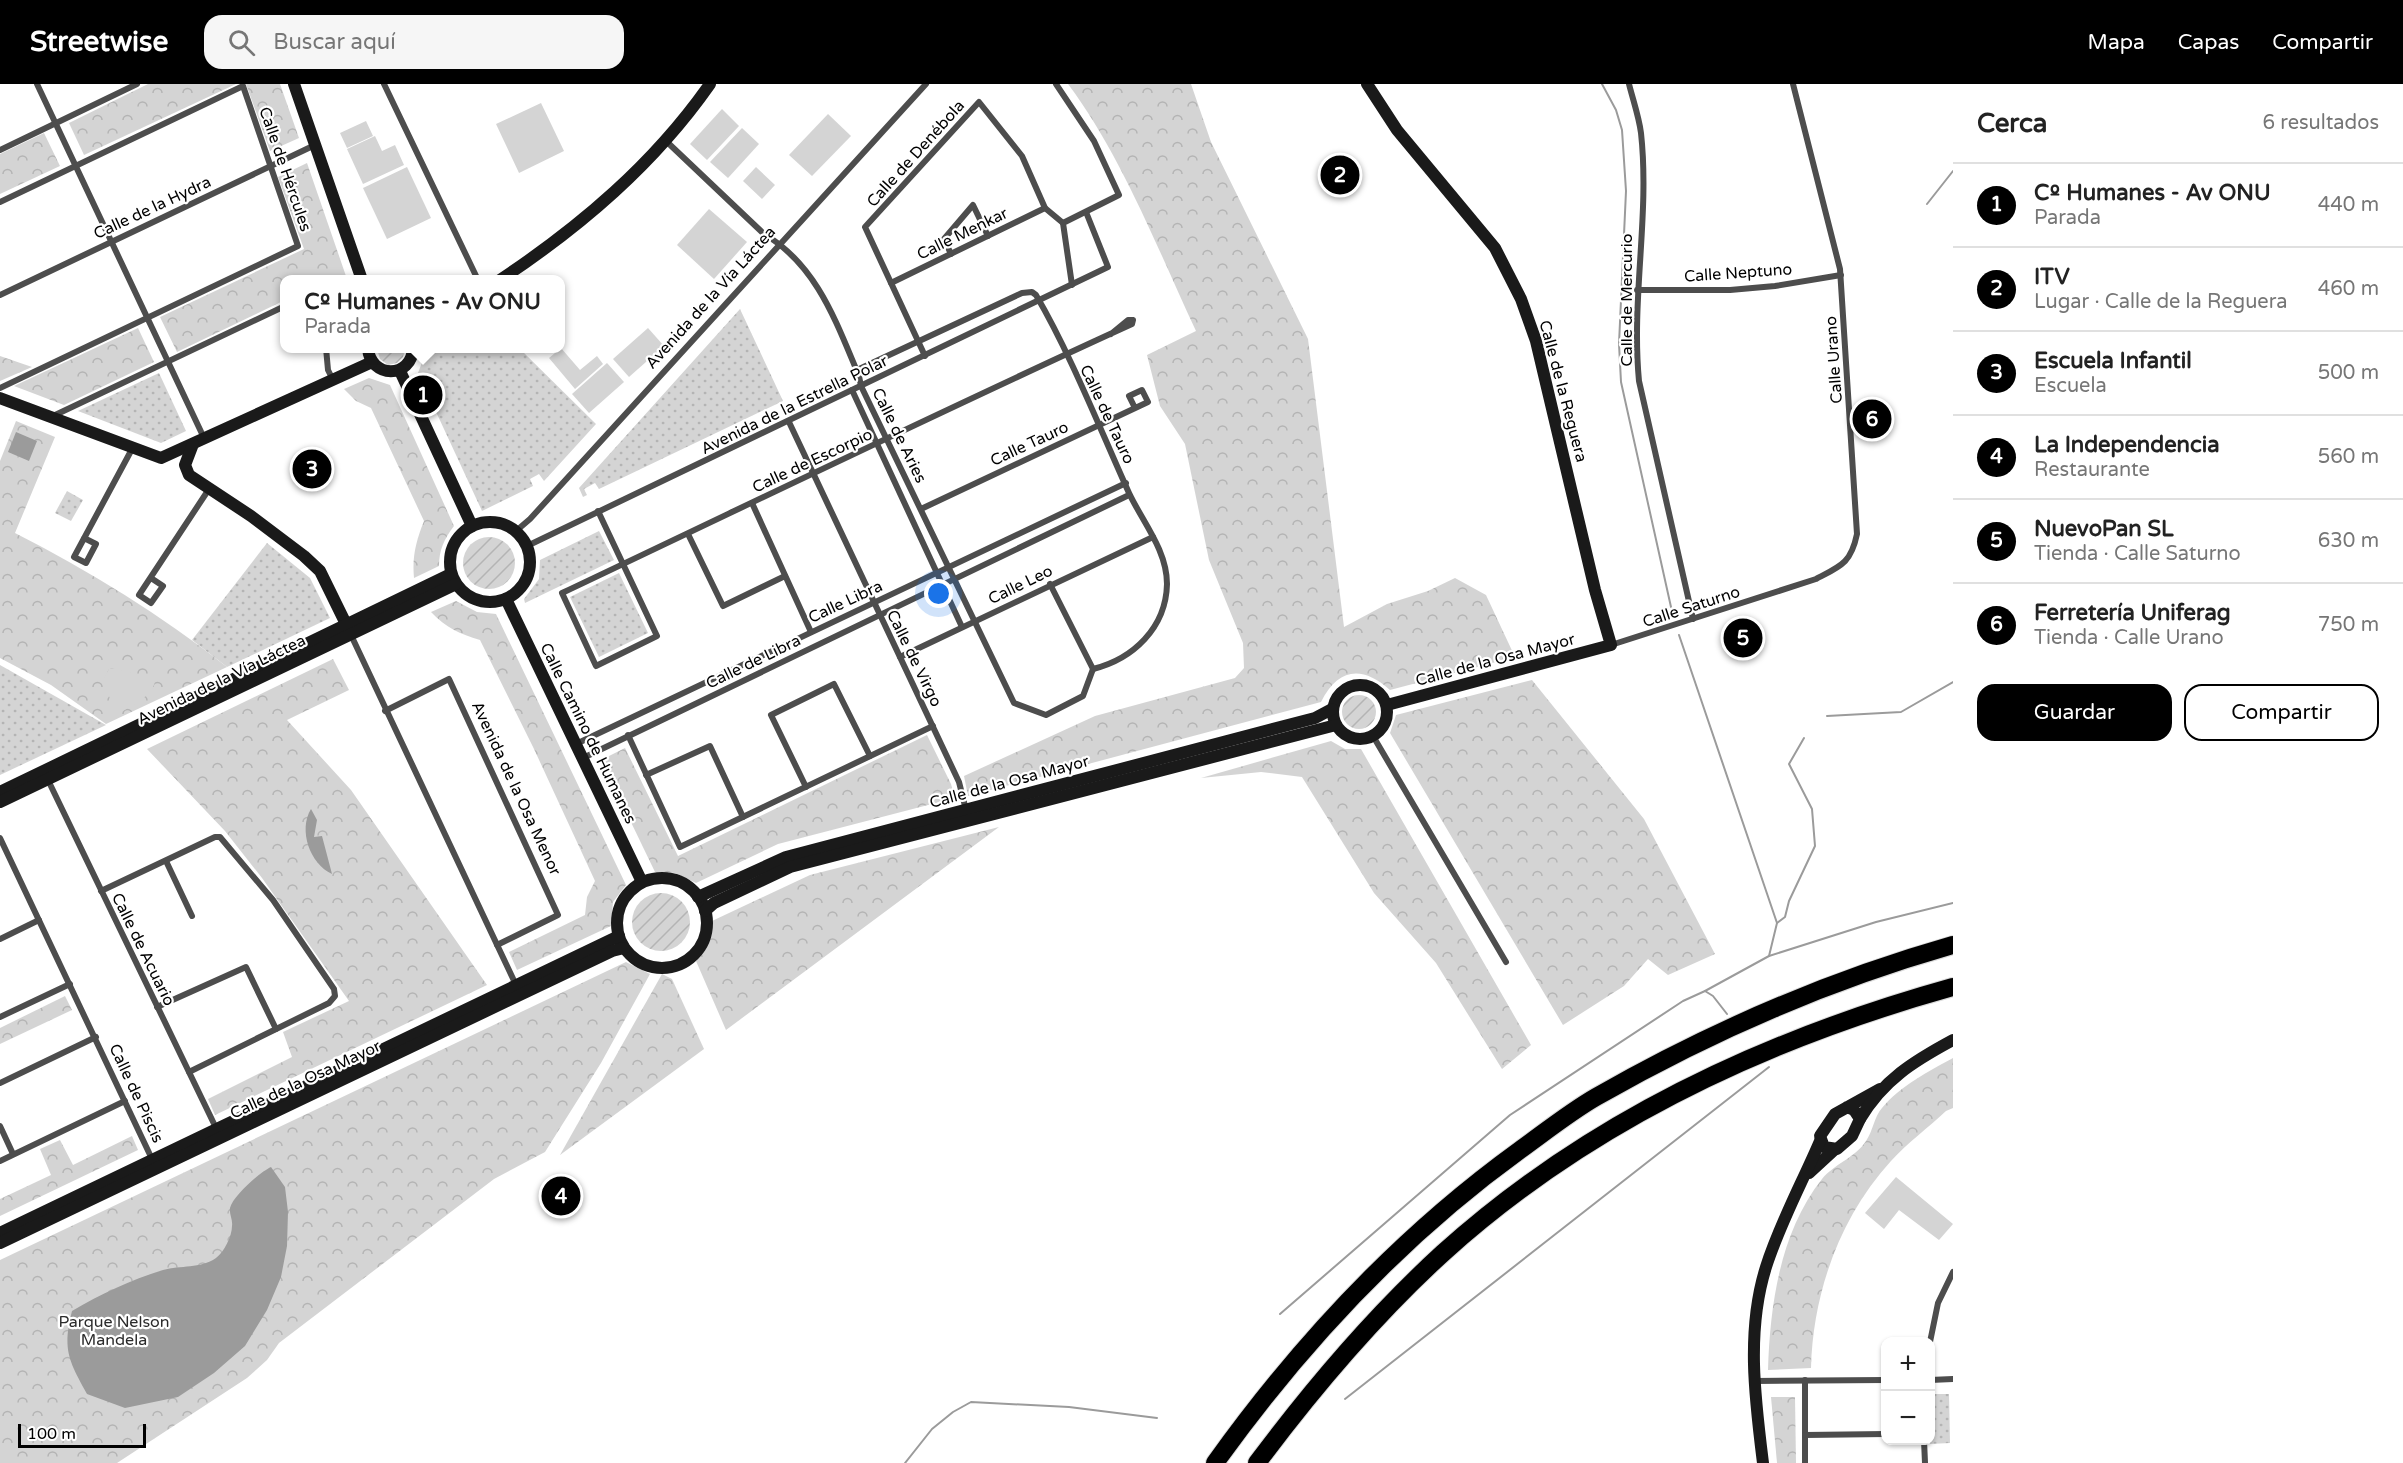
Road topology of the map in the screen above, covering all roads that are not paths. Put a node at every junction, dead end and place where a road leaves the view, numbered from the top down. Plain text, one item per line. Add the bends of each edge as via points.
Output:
1 (37, 84) edge
2 (137, 84) edge
3 (294, 84) edge
4 (384, 84) edge
5 (710, 84) edge
6 (926, 84) edge
7 (1056, 84) edge
8 (1367, 84) edge
9 (1629, 84) edge
10 (1793, 84) edge
11 (56, 123) junction
12 (666, 141) junction
13 (316, 145) junction
14 (0, 150) edge
15 (76, 166) junction
16 (271, 166) junction
17 (0, 202) edge
18 (1045, 208) junction
19 (1086, 212) junction
20 (1063, 223) junction
21 (988, 236) junction
22 (112, 241) junction
23 (781, 244) junction
24 (951, 254) junction
25 (361, 275) edge
26 (476, 275) edge
27 (506, 275) edge
28 (1841, 275) junction
29 (891, 283) junction
30 (1072, 285) junction
31 (1637, 290) junction
32 (0, 295) edge
33 (1040, 301) junction
34 (280, 308) edge
35 (148, 317) junction
36 (1111, 333) dead end
37 (918, 342) junction
38 (326, 353) edge
39 (370, 353) edge
40 (412, 353) edge
41 (1065, 355) junction
42 (925, 356) junction
43 (168, 361) junction
44 (372, 362) junction
45 (857, 370) junction
46 (400, 371) junction
47 (333, 378) junction
48 (861, 386) junction
49 (0, 388) edge
50 (852, 390) junction
51 (0, 398) edge
52 (1135, 408) junction
53 (50, 417) junction
54 (789, 422) junction
55 (1098, 425) junction
56 (205, 439) junction
57 (887, 439) junction
58 (877, 443) junction
59 (192, 444) junction
60 (132, 449) junction
61 (812, 473) junction
62 (1126, 483) junction
63 (209, 489) junction
64 (1129, 495) junction
65 (752, 503) junction
66 (921, 509) junction
67 (598, 511) junction
68 (471, 526) junction
69 (516, 531) junction
70 (688, 534) junction
71 (1153, 537) junction
72 (84, 538) dead end
73 (527, 546) junction
74 (622, 565) junction
75 (948, 567) junction
76 (938, 572) junction
77 (785, 576) junction
78 (151, 578) dead end
79 (454, 579) junction
80 (954, 579) junction
81 (1050, 584) junction
82 (943, 585) junction
83 (1778, 592) joint
84 (506, 599) junction
85 (873, 602) junction
86 (879, 615) junction
87 (1693, 619) junction
88 (975, 622) junction
89 (962, 627) junction
90 (349, 630) junction
91 (811, 632) junction
92 (1611, 645) junction
93 (900, 657) junction
94 (1093, 669) junction
95 (1387, 705) junction
96 (1332, 709) junction
97 (385, 711) junction
98 (1336, 725) junction
99 (933, 726) junction
100 (628, 735) junction
101 (1373, 736) junction
102 (576, 744) junction
103 (870, 756) junction
104 (583, 758) junction
105 (646, 775) junction
106 (48, 780) junction
107 (806, 787) junction
108 (0, 792) edge
109 (0, 802) edge
110 (966, 810) junction
111 (743, 817) junction
112 (0, 838) edge
113 (166, 861) junction
114 (642, 882) junction
115 (101, 891) junction
116 (699, 897) junction
117 (705, 911) junction
118 (192, 916) dead end
119 (39, 920) junction
120 (0, 939) edge
121 (621, 942) junction
122 (497, 945) junction
123 (1953, 945) edge
124 (1953, 954) edge
125 (1506, 962) dead end
126 (70, 984) junction
127 (516, 985) junction
128 (1953, 987) edge
129 (1828, 989) junction
130 (1953, 994) edge
131 (158, 1007) junction
132 (0, 1017) edge
133 (276, 1029) junction
134 (1817, 1030) junction
135 (96, 1037) junction
136 (1953, 1040) edge
137 (189, 1072) junction
138 (0, 1083) edge
139 (1880, 1089) junction
140 (125, 1101) junction
141 (1847, 1107) junction
142 (1860, 1119) junction
143 (0, 1126) edge
144 (217, 1130) junction
145 (1820, 1141) junction
146 (1834, 1150) junction
147 (13, 1154) junction
148 (153, 1160) junction
149 (0, 1161) edge
150 (1806, 1176) junction
151 (0, 1233) edge
152 (0, 1243) edge
153 (1953, 1272) edge
154 (1931, 1337) edge
155 (1953, 1379) edge
156 (1805, 1380) junction
157 (1881, 1380) edge
158 (1935, 1380) edge
159 (1754, 1381) junction
160 (1881, 1434) edge
161 (1805, 1435) junction
162 (1924, 1445) edge
163 (1215, 1463) edge
164 (1257, 1463) edge
165 (1763, 1463) edge
166 (1805, 1463) edge
167 (1924, 1463) edge

1 - 11 street
2 - 11 street
3 - 13 street
4 - 26 street
5 - 12 street
6 - 23 street, Avenida de la Vía Láctea
7 - 19 street via 1094,141 1119,195
8 - 92 street, Calle de la Reguera via 1397,129 1495,248 1521,299 1536,341
9 - 31 street, Calle de Mercurio via 1641,131
10 - 28 street, Calle Urano
11 - 14 street
11 - 15 street
12 - 23 street, Calle de Aries via 764,234
12 - 27 street via 577,226
13 - 16 street, Calle de la Hydra
13 - 25 street
15 - 16 street, Calle de Hércules via 243,86
15 - 17 street
15 - 22 street
16 - 22 street, Calle de la Hydra
16 - 35 street, Calle de Hércules via 298,246
18 - 20 street, Calle de Denébola
18 - 21 street, Calle Menkar
18 - 29 street, Calle de Denébola via 1022,156 979,102 866,227
19 - 20 street
19 - 30 street, Avenida de la Estrella Polar via 1108,267
20 - 30 street
21 - 24 street, Calle Menkar
21 - 24 street via 973,205 944,239
22 - 32 street, Calle de la Hydra
22 - 35 street
23 - 45 street, Calle de Aries via 819,285
23 - 69 street, Avenida de la Vía Láctea
24 - 29 street, Calle Menkar
28 - 31 street, Calle Neptuno via 1730,290
28 - 83 street, Calle Urano via 1856,542 1846,563
29 - 37 street, Calle de Denébola
30 - 33 street, Avenida de la Estrella Polar
31 - 87 street, Calle de Mercurio via 1636,351 1640,381
33 - 37 street via 1032,292 1025,291
33 - 41 street, Calle de Tauro
33 - 42 street, Avenida de la Estrella Polar
34 - 43 street
35 - 43 street
35 - 49 street, Calle de Hércules
36 - 41 street, Calle de Escorpio
37 - 42 street, Calle de Denébola
37 - 45 street
38 - 47 street
39 - 44 street
40 - 46 street via 411,361
41 - 55 street, Calle de Tauro
41 - 57 street, Calle de Escorpio
42 - 48 street, Avenida de la Estrella Polar
43 - 53 street
43 - 56 street
44 - 46 street via 384,371
44 - 47 street
45 - 48 street, Calle de Aries
46 - 68 street
47 - 56 street
48 - 50 street, Avenida de la Estrella Polar
48 - 57 street, Calle de Aries
50 - 54 street, Avenida de la Estrella Polar
50 - 58 street, Calle de Aries
51 - 53 street
52 - 52 street, Calle Tauro via 1148,402 1142,390 1129,396
52 - 55 street, Calle Tauro
53 - 60 street
54 - 61 street, Calle de Virgo
54 - 67 street, Avenida de la Estrella Polar
55 - 62 street, Calle de Tauro
55 - 66 street, Calle Tauro
56 - 59 street
57 - 58 street, Calle de Escorpio
57 - 66 street, Calle de Aries
58 - 61 street, Calle de Escorpio
58 - 76 street, Calle de Aries
59 - 60 street via 166,457
59 - 63 street via 184,465 194,480
60 - 72 street
61 - 65 street, Calle de Escorpio
61 - 85 street, Calle de Virgo
62 - 64 street, Calle de Tauro
62 - 75 street, Calle Libra
63 - 78 street
63 - 90 street via 287,542 320,571
64 - 71 street, Calle de Tauro
64 - 80 street, Calle de Libra
65 - 70 street, Calle de Escorpio
65 - 77 street
66 - 75 street, Calle de Aries
67 - 73 street, Avenida de la Estrella Polar
67 - 74 street, Calle de Escorpio
68 - 69 street via 494,522
68 - 79 street via 453,546 450,560
69 - 73 street
70 - 74 street, Calle de Escorpio
70 - 77 street via 723,606
71 - 81 street, Calle Leo
71 - 94 street via 1166,577 1162,614 1145,642 1106,666
73 - 84 street via 530,571 521,588
74 - 74 street, Calle de Escorpio via 562,593 596,666 657,636
75 - 76 street, Calle Libra
75 - 80 street, Calle de Aries
76 - 82 street, Calle de Aries
76 - 85 street, Calle Libra
77 - 91 street
79 - 84 street via 478,601
79 - 90 street, Avenida de la Vía Láctea
80 - 82 street, Calle de Libra
80 - 88 street, Calle de Aries
81 - 88 street, Calle Leo
81 - 94 street
82 - 86 street, Calle de Libra
82 - 89 street, Calle de Aries
83 - 87 street, Calle Saturno
84 - 102 street, Calle Camino de Humanes
85 - 86 street, Calle de Virgo
85 - 91 street, Calle Libra
86 - 93 street, Calle de Virgo
86 - 100 street, Calle de Libra
87 - 92 street, Calle Saturno
88 - 89 street, Calle Leo
88 - 94 street, Calle de Aries via 1014,703 1046,715 1083,696
89 - 93 street, Calle Leo
90 - 97 street
90 - 106 street, Avenida de la Vía Láctea
90 - 108 street, Avenida de la Vía Láctea
91 - 102 street, Calle Libra
92 - 95 street, Calle de la Osa Mayor
93 - 99 street, Calle de Virgo
95 - 96 street via 1376,689 1355,685 1338,695
95 - 101 street via 1386,722
96 - 98 street
96 - 110 street, Calle de la Osa Mayor via 1315,718
97 - 122 street
97 - 122 street, Avenida de la Osa Menor via 449,679 558,915
98 - 101 street via 1345,735 1358,739
98 - 117 street, Calle de la Osa Mayor via 790,867
99 - 103 street
99 - 110 street, Calle de Virgo via 959,782
100 - 104 street, Calle de Libra
100 - 105 street
101 - 125 street
102 - 104 street, Calle Camino de Humanes
103 - 107 street
103 - 107 street via 834,684 771,715
104 - 114 street, Calle Camino de Humanes
105 - 111 street via 710,746
105 - 111 street via 680,847
106 - 109 street, Avenida de la Vía Láctea
106 - 115 street, Calle de Acuario
107 - 111 street
110 - 116 street, Calle de la Osa Mayor via 786,857
112 - 119 street, Calle de Piscis
113 - 115 street
113 - 118 street
113 - 133 street via 215,837 225,840 273,900 334,989 335,996 329,1003
114 - 116 street via 673,879
114 - 121 street via 627,894 618,911
115 - 131 street, Calle de Acuario
116 - 117 street
117 - 121 street via 706,929 701,945 682,963 671,967 641,963
119 - 120 street
119 - 126 street, Calle de Piscis
121 - 127 street, Calle de la Osa Mayor
121 - 152 street, Calle de la Osa Mayor via 612,951
122 - 127 street
123 - 129 highway via 1879,966
124 - 129 highway
126 - 132 street
126 - 135 street, Calle de Piscis
127 - 144 street, Calle de la Osa Mayor
128 - 134 highway
129 - 163 highway via 1742,1023 1595,1098 1478,1181 1383,1264 1346,1303 1280,1378
130 - 134 highway
131 - 133 street via 246,967
131 - 137 street, Calle de Acuario
133 - 137 street
134 - 164 highway via 1708,1077 1631,1117 1514,1194 1444,1252 1376,1319 1325,1375
135 - 138 street, Calle de Piscis
135 - 140 street, Calle de Piscis
136 - 139 street via 1913,1063
137 - 144 street, Calle de Acuario
139 - 141 street
139 - 142 street
140 - 147 street
140 - 148 street, Calle de Piscis
141 - 142 street
141 - 145 street via 1823,1129
142 - 146 street via 1852,1136
143 - 147 street
144 - 148 street, Calle de la Osa Mayor
145 - 146 street
145 - 150 street
146 - 150 street
147 - 149 street
148 - 151 street, Calle de la Osa Mayor
150 - 159 street via 1787,1210 1765,1270 1757,1311
153 - 154 street via 1938,1303
155 - 158 street
156 - 157 street
156 - 159 street
156 - 161 street
159 - 165 street
160 - 161 street
161 - 166 street
162 - 167 street

